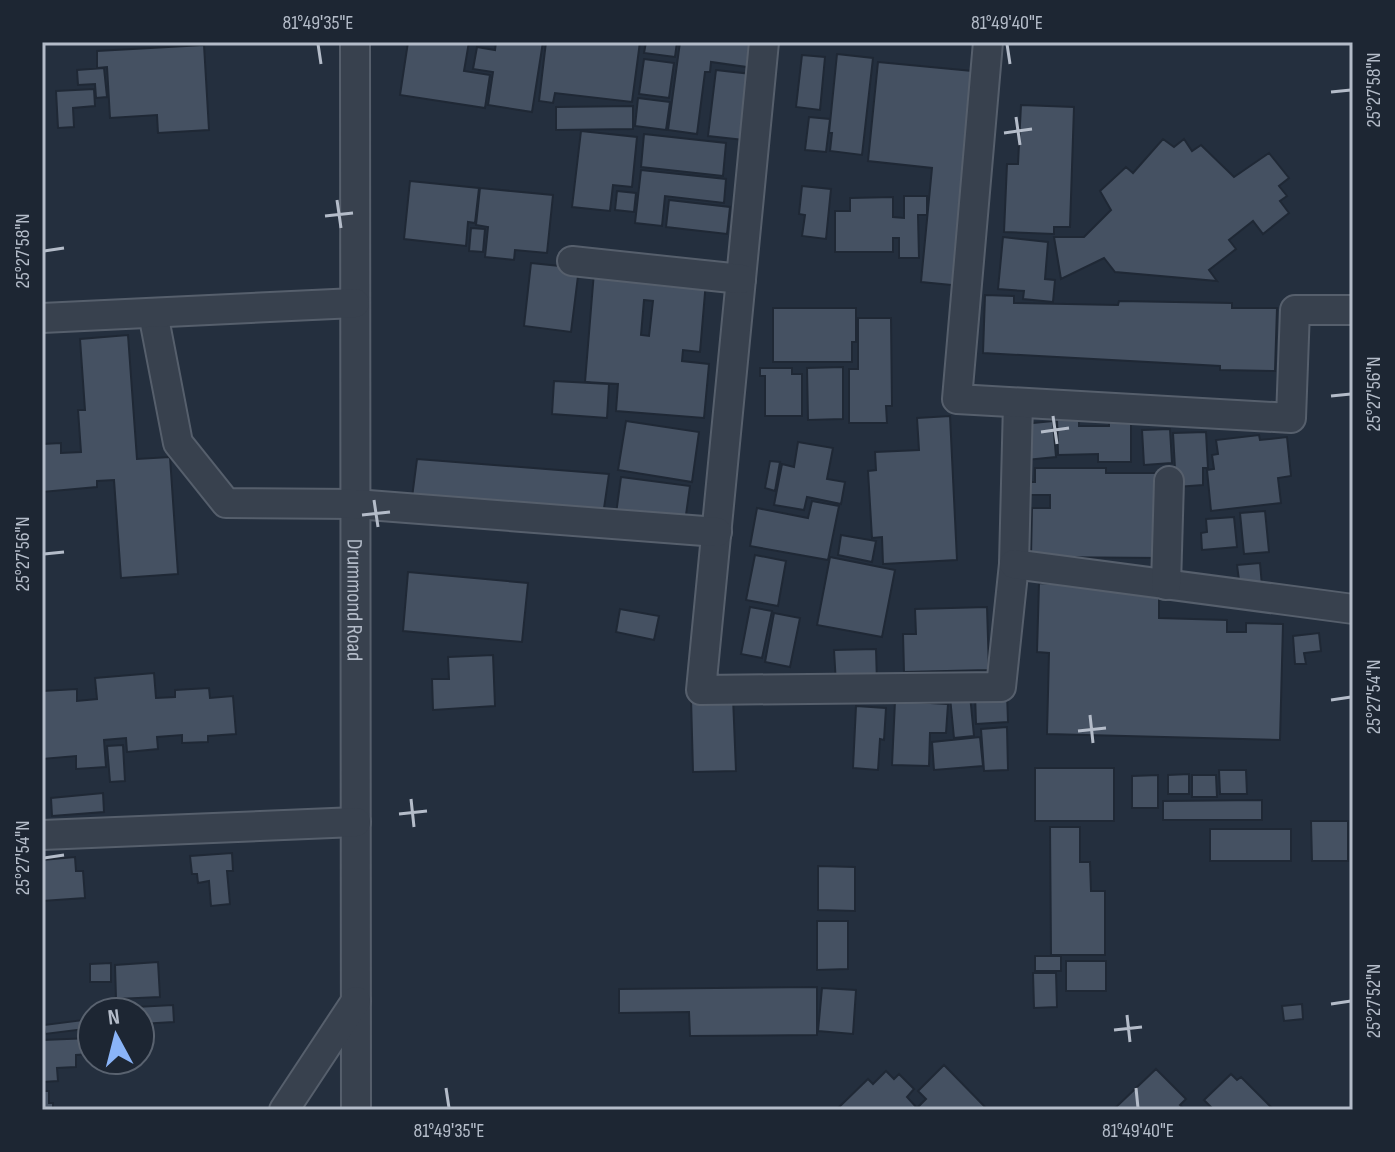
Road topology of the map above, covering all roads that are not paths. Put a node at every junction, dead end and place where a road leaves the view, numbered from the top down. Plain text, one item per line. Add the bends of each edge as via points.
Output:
1 (355, 42) edge
2 (764, 42) edge
3 (988, 42) edge
4 (572, 261) dead end
5 (741, 279) junction
6 (355, 303) junction
7 (1353, 310) edge
8 (153, 313) junction
9 (42, 318) edge
10 (1018, 403) junction
11 (1169, 481) dead end
12 (355, 504) junction
13 (717, 532) junction
14 (1014, 564) junction
15 (1166, 585) junction
16 (1353, 609) edge
17 (356, 822) junction
18 (42, 835) edge
19 (356, 1001) junction
20 (284, 1110) edge
21 (356, 1110) edge

1 - 6 street, Drummond Road
2 - 5 street
3 - 10 street via 957,399
4 - 5 street
5 - 13 street
6 - 8 street
6 - 12 street, Drummond Road
7 - 10 street via 1295,310 1291,418
8 - 9 street
8 - 12 street via 178,443 226,503
10 - 14 street
11 - 15 street
12 - 13 street
12 - 17 street, Drummond Road
13 - 14 street via 701,690 1001,687
14 - 15 street
15 - 16 street
17 - 18 street
17 - 19 street, Drummond Road
19 - 20 street
19 - 21 street, Drummond Road

